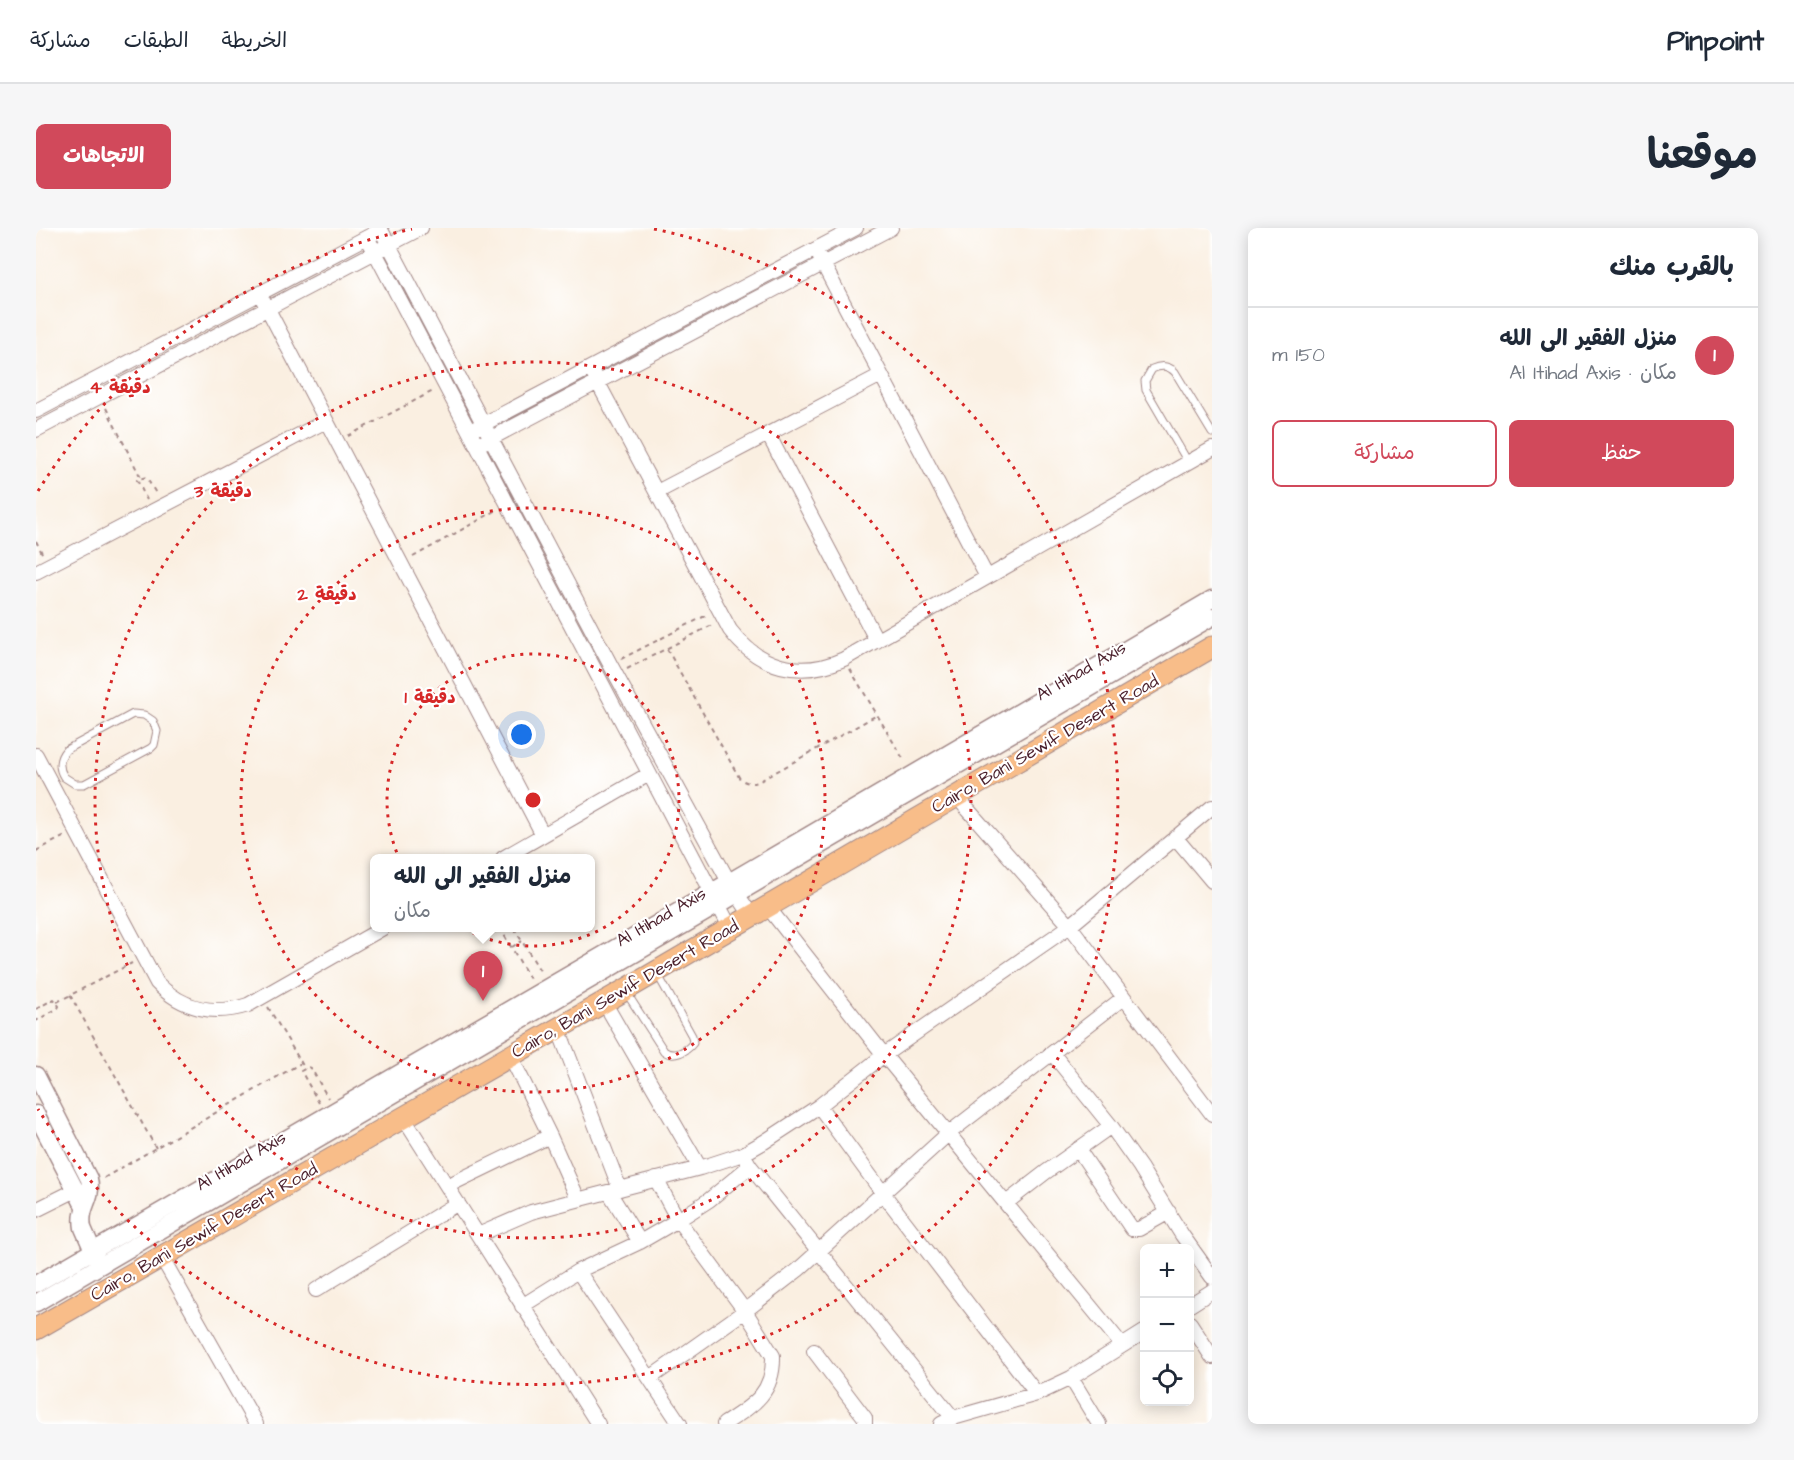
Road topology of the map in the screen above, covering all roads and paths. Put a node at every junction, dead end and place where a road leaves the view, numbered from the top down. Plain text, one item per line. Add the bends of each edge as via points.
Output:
1 (421, 228) edge
2 (856, 228) edge
3 (891, 228) edge
4 (383, 229) edge
5 (367, 237) junction
6 (389, 245) junction
7 (815, 249) junction
8 (375, 252) junction
9 (823, 264) junction
10 (260, 294) junction
11 (268, 309) junction
12 (590, 368) junction
13 (881, 375) junction
14 (598, 382) junction
15 (444, 384) junction
16 (100, 397) junction
17 (36, 411) edge
18 (326, 421) junction
19 (483, 424) junction
20 (36, 430) edge
21 (469, 431) junction
22 (768, 434) junction
23 (1212, 434) edge
24 (491, 439) junction
25 (338, 442) junction
26 (477, 446) junction
27 (1212, 449) edge
28 (1188, 462) junction
29 (141, 478) junction
30 (657, 492) junction
31 (508, 505) junction
32 (158, 508) junction
33 (36, 541) edge
34 (401, 563) junction
35 (42, 568) edge
36 (987, 578) junction
37 (1212, 599) edge
38 (721, 614) junction
39 (1212, 617) edge
40 (877, 641) junction
41 (1212, 647) edge
42 (667, 649) junction
43 (844, 659) junction
44 (613, 669) junction
45 (877, 715) junction
46 (36, 755) edge
47 (649, 774) junction
48 (913, 775) junction
49 (55, 776) junction
50 (956, 796) junction
51 (1212, 807) edge
52 (76, 831) junction
53 (543, 835) junction
54 (1175, 837) junction
55 (36, 851) edge
56 (510, 854) edge
57 (1212, 881) edge
58 (734, 888) junction
59 (716, 899) junction
60 (759, 910) junction
61 (1070, 926) junction
62 (730, 927) junction
63 (374, 932) edge
64 (503, 932) edge
65 (517, 932) edge
66 (522, 941) junction
67 (512, 947) junction
68 (143, 957) junction
69 (656, 972) junction
70 (544, 989) junction
71 (625, 990) junction
72 (70, 995) junction
73 (262, 997) junction
74 (1123, 998) junction
75 (57, 1002) junction
76 (604, 1002) junction
77 (36, 1009) edge
78 (36, 1021) edge
79 (558, 1028) junction
80 (1052, 1053) junction
81 (510, 1055) junction
82 (884, 1055) junction
83 (301, 1063) junction
84 (305, 1070) junction
85 (36, 1075) edge
86 (819, 1106) junction
87 (331, 1113) junction
88 (36, 1114) edge
89 (1212, 1114) edge
90 (403, 1117) junction
91 (1111, 1126) junction
92 (949, 1133) junction
93 (550, 1136) junction
94 (156, 1148) junction
95 (1078, 1149) junction
96 (746, 1160) junction
97 (700, 1168) junction
98 (656, 1179) junction
99 (447, 1186) junction
100 (83, 1188) junction
101 (615, 1191) junction
102 (882, 1192) junction
103 (578, 1199) junction
104 (458, 1203) junction
105 (1006, 1203) junction
106 (36, 1210) edge
107 (1169, 1212) junction
108 (678, 1220) junction
109 (478, 1235) junction
110 (640, 1242) junction
111 (819, 1252) junction
112 (161, 1256) junction
113 (97, 1259) junction
114 (578, 1271) junction
115 (1212, 1277) edge
116 (36, 1284) edge
117 (109, 1286) junction
118 (316, 1290) dead end
119 (1212, 1291) edge
120 (1194, 1302) edge
121 (36, 1303) edge
122 (522, 1306) junction
123 (745, 1311) junction
124 (36, 1329) edge
125 (1194, 1329) edge
126 (1140, 1334) edge
127 (1122, 1345) junction
128 (814, 1351) dead end
129 (1212, 1357) edge
130 (650, 1378) junction
131 (1071, 1378) junction
132 (1037, 1394) junction
133 (947, 1421) edge
134 (256, 1424) edge
135 (598, 1424) edge
136 (680, 1424) edge
137 (724, 1424) edge
138 (865, 1424) edge
139 (1099, 1424) edge

1 - 6 street
2 - 7 street
3 - 9 street
4 - 5 street
4 - 6 street
5 - 8 street
5 - 10 street
6 - 8 street
6 - 19 street
7 - 9 street
7 - 12 street
8 - 11 street
8 - 15 street
9 - 13 street
9 - 14 street
10 - 11 street
10 - 17 street
11 - 16 street
11 - 18 street
12 - 14 street
12 - 19 street
13 - 22 street
13 - 36 street
14 - 24 street
14 - 30 street
15 - 21 street
15 - 25 path
16 - 20 street
16 - 29 path
18 - 25 street
18 - 32 street
19 - 21 street
19 - 24 street
21 - 26 street
22 - 30 street
22 - 40 street
23 - 28 lane via 1175,372 1167,366 1152,369 1145,381 1146,390
24 - 26 street
24 - 44 street
25 - 34 street
26 - 31 street
27 - 28 street
28 - 36 street
29 - 32 path via 147,478
29 - 32 path via 136,481
30 - 38 street
31 - 34 path
31 - 47 street
32 - 35 street
33 - 35 path
34 - 53 street
36 - 40 street
37 - 48 street, Al Itihad Axis
38 - 42 path
38 - 43 street via 745,647 776,665 811,669
38 - 44 path
39 - 58 street, Al Itihad Axis
40 - 43 street
41 - 50 main road, Cairo, Bani Sewif Desert Road
42 - 44 path
42 - 45 path via 744,782 758,782
43 - 45 path
44 - 58 street
45 - 48 path
46 - 49 street
47 - 53 street
47 - 59 street
48 - 58 street, Al Itihad Axis
49 - 49 lane via 84,784 151,748 158,735 156,725 149,717 133,714 66,750
49 - 52 street
50 - 60 main road, Cairo, Bani Sewif Desert Road
50 - 61 street
51 - 54 street
52 - 55 path
52 - 68 street
53 - 56 street
54 - 57 street
54 - 61 street
58 - 59 street, Al Itihad Axis
58 - 60 street
59 - 62 street
59 - 70 street, Al Itihad Axis
59 - 113 street, Al Itihad Axis
60 - 62 main road, Cairo, Bani Sewif Desert Road
60 - 82 street
61 - 74 street
61 - 82 street
62 - 69 main road, Cairo, Bani Sewif Desert Road
63 - 73 street
64 - 67 path
65 - 66 path
66 - 67 path
66 - 70 path
67 - 70 path
68 - 72 path
68 - 73 street via 165,991 194,1007 227,1010
69 - 71 main road, Cairo, Bani Sewif Desert Road
69 - 71 lane via 692,1036 689,1048 674,1055 664,1051
70 - 87 street, Al Itihad Axis
71 - 76 main road, Cairo, Bani Sewif Desert Road
72 - 75 path
72 - 94 path
73 - 83 path
74 - 80 street
74 - 89 street
75 - 77 path via 54,999
75 - 78 path via 58,1008
76 - 79 main road, Cairo, Bani Sewif Desert Road
76 - 97 street
79 - 81 main road, Cairo, Bani Sewif Desert Road
79 - 101 street
80 - 91 street
80 - 92 street
81 - 90 main road, Cairo, Bani Sewif Desert Road
81 - 93 street
82 - 86 street
82 - 92 street
83 - 84 path
83 - 94 path
84 - 87 path via 301,1073
84 - 87 path via 311,1068
85 - 100 street via 89,1179
86 - 96 street
86 - 102 street
87 - 113 street, Al Itihad Axis
88 - 100 street
90 - 99 street
90 - 112 main road, Cairo, Bani Sewif Desert Road
91 - 95 street
91 - 107 street
92 - 102 street
92 - 105 street
93 - 99 street
93 - 103 street
94 - 100 path
95 - 105 street
95 - 107 street via 1132,1229
96 - 97 street
96 - 108 street via 709,1200
96 - 111 street
97 - 98 street
98 - 101 street
98 - 108 street
99 - 104 street
100 - 106 street
100 - 113 street via 90,1195 84,1206 83,1228
101 - 103 street
101 - 110 street
102 - 111 street
102 - 132 street
103 - 109 street via 531,1212
104 - 109 street
104 - 118 street
105 - 127 street
107 - 115 street
108 - 110 street
108 - 123 street
109 - 122 street
110 - 114 street
111 - 123 street
111 - 133 street
112 - 117 main road, Cairo, Bani Sewif Desert Road
112 - 134 street
113 - 116 street, Al Itihad Axis
113 - 117 street
113 - 121 street, Al Itihad Axis
114 - 122 street
114 - 130 street
117 - 124 main road, Cairo, Bani Sewif Desert Road
119 - 120 street
122 - 135 street
123 - 130 street
123 - 137 street via 773,1356 773,1365 762,1395 753,1406
125 - 129 street
126 - 127 street
127 - 131 street
128 - 138 street via 865,1418
130 - 136 street
131 - 132 street
131 - 139 street
132 - 133 street

